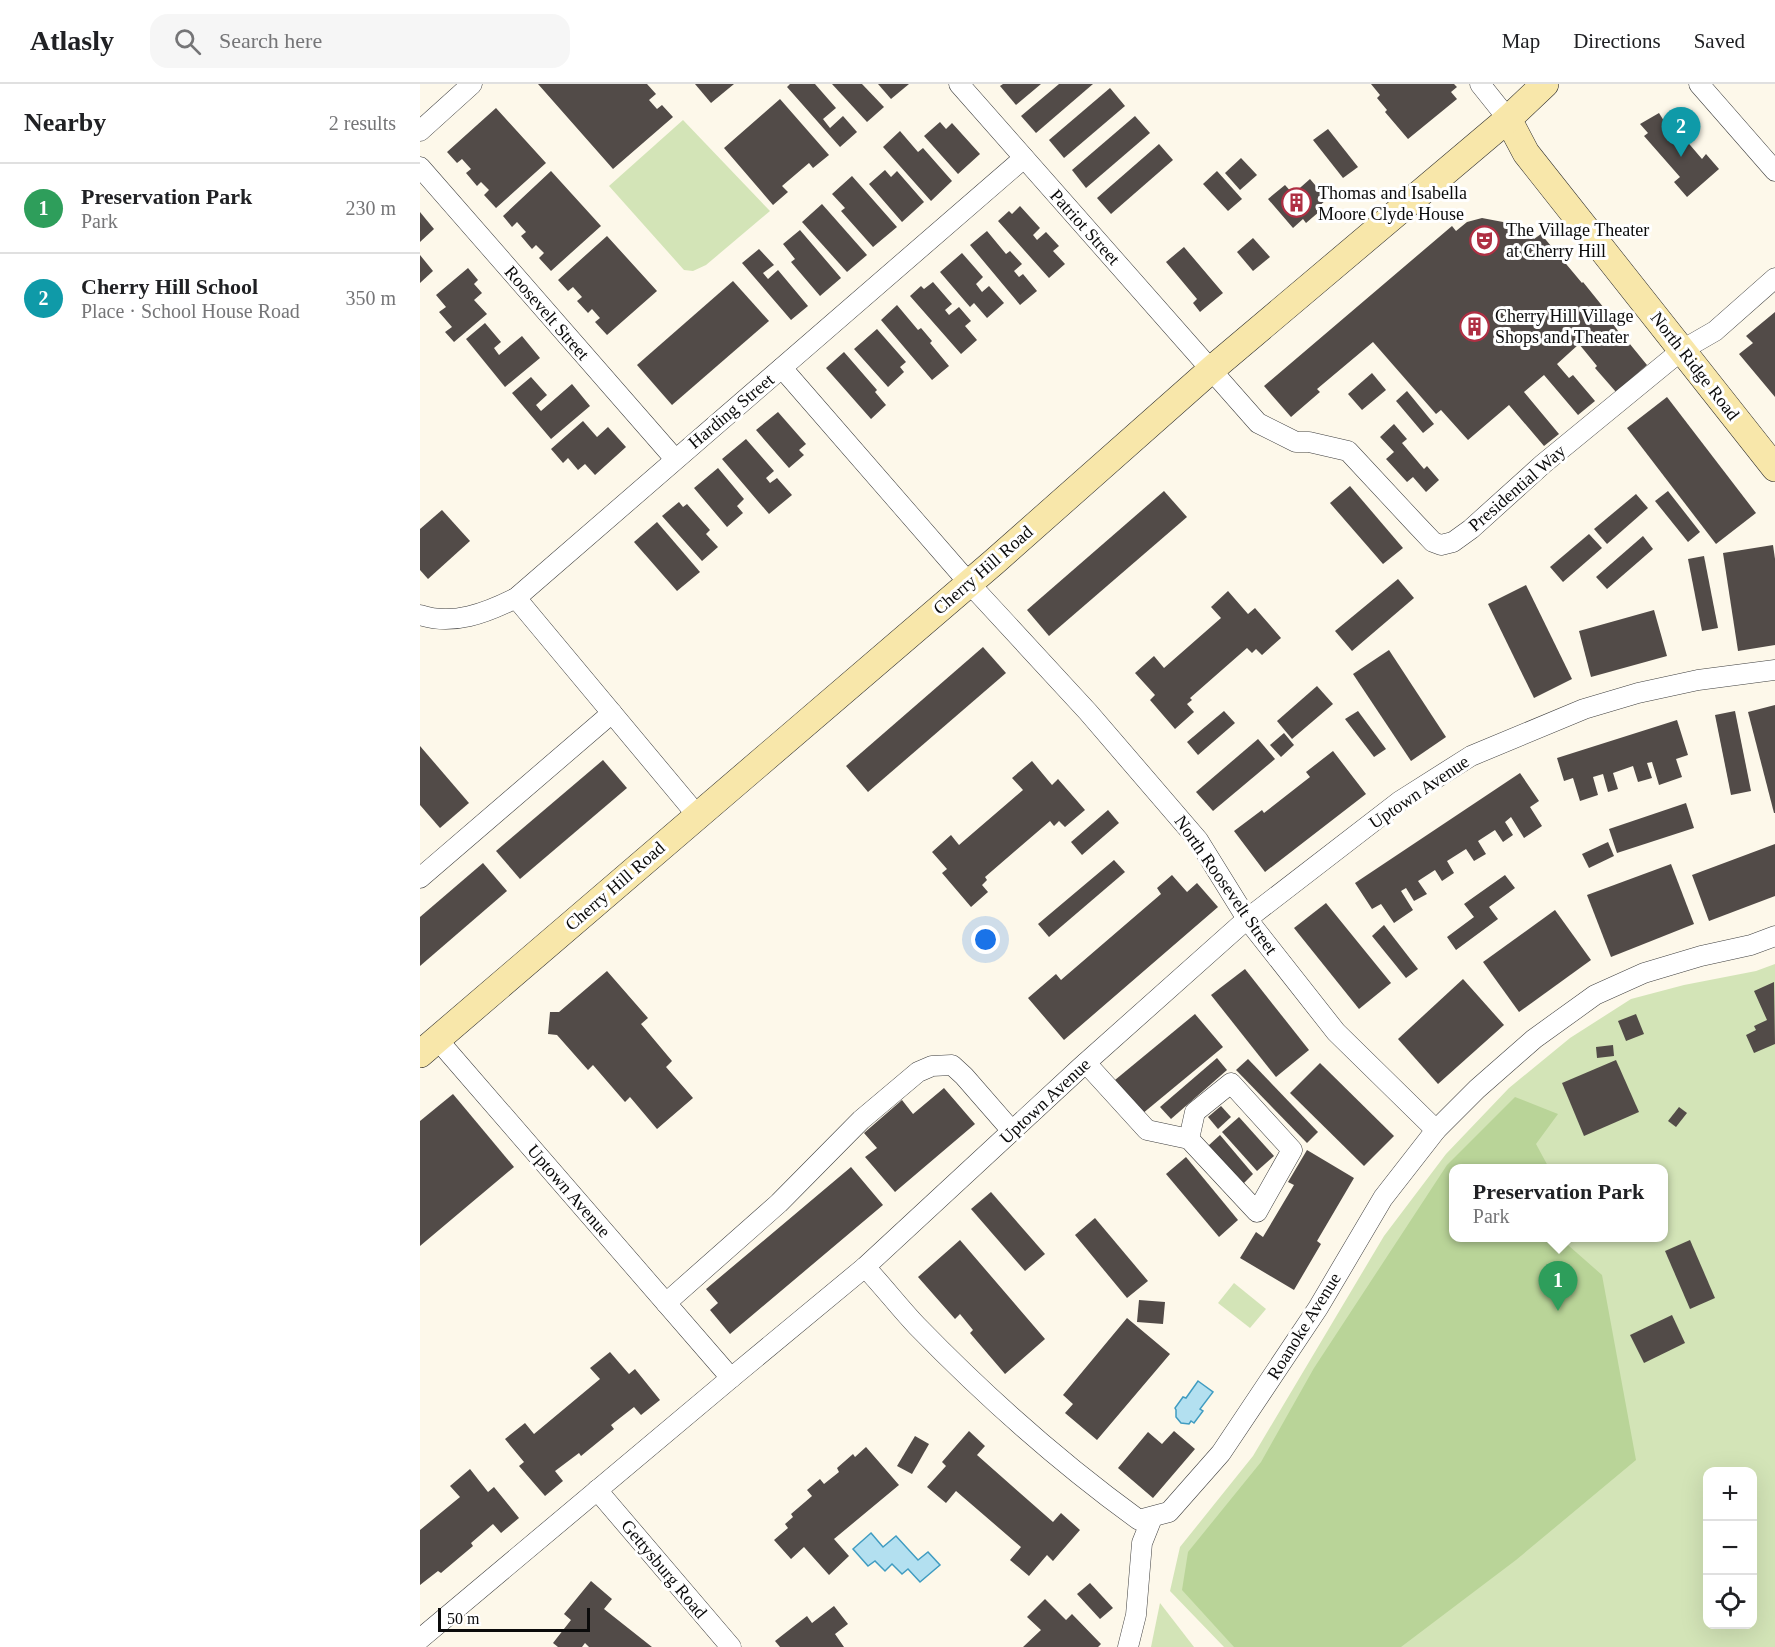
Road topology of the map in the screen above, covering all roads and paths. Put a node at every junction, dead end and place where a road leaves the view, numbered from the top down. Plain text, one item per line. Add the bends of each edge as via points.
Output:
1 (472, 84) edge
2 (959, 84) edge
3 (1480, 84) edge
4 (1545, 84) edge
5 (1699, 84) edge
6 (1508, 119) junction
7 (420, 131) edge
8 (1024, 158) junction
9 (420, 167) edge
10 (1775, 171) edge
11 (1775, 278) edge
12 (1682, 350) junction
13 (782, 368) junction
14 (1212, 369) junction
15 (675, 459) junction
16 (1775, 468) edge
17 (969, 583) junction
18 (516, 598) junction
19 (420, 615) edge
20 (1775, 670) edge
21 (612, 713) junction
22 (697, 816) junction
23 (420, 878) edge
24 (1247, 919) junction
25 (1775, 936) edge
26 (428, 1046) edge
27 (1086, 1063) junction
28 (1436, 1130) junction
29 (1012, 1131) junction
30 (1189, 1139) junction
31 (866, 1267) junction
32 (666, 1303) junction
33 (731, 1378) junction
34 (597, 1490) junction
35 (1152, 1518) junction
36 (420, 1639) edge
37 (731, 1647) edge
38 (1128, 1647) edge

1 - 7 street
2 - 8 street, Patriot Street
3 - 6 street
4 - 6 main road, Cherry Hill Road
5 - 10 street
6 - 12 main road, North Ridge Road via 1526,153
6 - 14 main road, Cherry Hill Road
8 - 13 street, Harding Street
8 - 14 street, Patriot Street
9 - 15 street, Roosevelt Street
11 - 12 street via 1714,332
12 - 14 street, Presidential Way via 1528,477 1471,530 1441,545 1433,542 1348,451 1296,442 1258,423
12 - 16 main road, North Ridge Road
13 - 15 street, Harding Street
13 - 17 street
14 - 17 main road, Cherry Hill Road
15 - 18 street, Harding Street
17 - 22 main road, Cherry Hill Road
17 - 24 street, North Roosevelt Street via 1088,712 1198,840
18 - 19 street, Harding Street via 486,613 458,619
18 - 21 street
20 - 24 street, Uptown Avenue via 1698,680 1627,696 1584,709 1471,756 1400,801
21 - 22 street
21 - 23 street
22 - 26 main road, Cherry Hill Road
24 - 27 street, Uptown Avenue
24 - 28 street, North Roosevelt Street via 1336,1032
25 - 28 street, Roanoke Avenue via 1644,973 1595,995 1534,1039
26 - 32 street, Uptown Avenue
27 - 29 street, Uptown Avenue
27 - 30 street via 1147,1130
28 - 35 street, Roanoke Avenue via 1383,1198 1318,1308 1221,1453 1168,1512
29 - 31 street, Uptown Avenue
29 - 32 street via 951,1065 918,1072 861,1120 779,1203
30 - 30 street via 1257,1212 1292,1150 1231,1083 1195,1112
31 - 33 street, Uptown Avenue
31 - 35 street via 916,1324 1007,1414 1139,1520
32 - 33 street, Uptown Avenue
33 - 34 street
34 - 36 street
34 - 37 street, Gettysburg Road
35 - 38 street via 1142,1544 1136,1615

